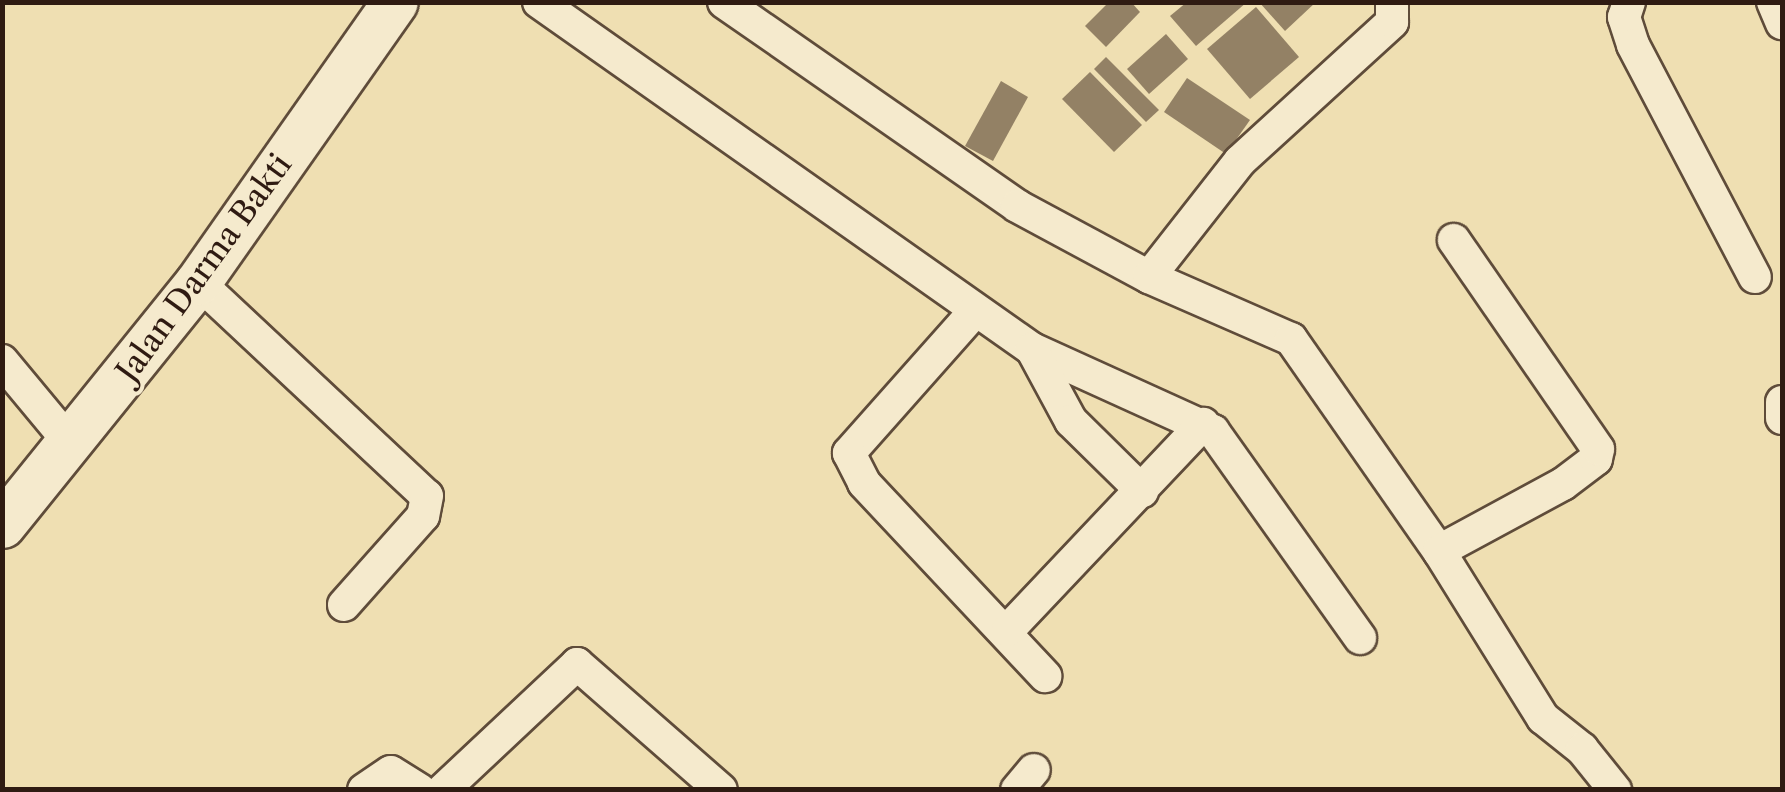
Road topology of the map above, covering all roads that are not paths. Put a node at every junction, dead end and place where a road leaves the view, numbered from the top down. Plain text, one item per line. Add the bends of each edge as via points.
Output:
1 (396, 2) edge
2 (539, 2) edge
3 (724, 2) edge
4 (1392, 2) edge
5 (1630, 2) edge
6 (1772, 2) edge
7 (1782, 23) edge
8 (1454, 240) dead end
9 (1149, 277) junction
10 (1755, 277) dead end
11 (198, 282) junction
12 (975, 311) junction
13 (1032, 349) junction
14 (2, 361) edge
15 (1782, 402) edge
16 (1782, 418) edge
17 (1203, 424) junction
18 (72, 444) junction
19 (1142, 490) junction
20 (2, 525) edge
21 (1439, 551) junction
22 (344, 605) dead end
23 (1008, 630) junction
24 (1360, 638) dead end
25 (1045, 676) dead end
26 (364, 790) edge
27 (420, 790) edge
28 (444, 790) edge
29 (721, 790) edge
30 (1615, 790) edge

1 - 11 street, Jalan Darma Bakti
2 - 12 street
3 - 9 street via 1017,206
4 - 9 street via 1392,22 1240,162
5 - 10 street via 1624,17 1633,45
6 - 7 street
8 - 21 street via 1598,450 1596,459 1563,484
9 - 21 street via 1291,338
11 - 18 street, Jalan Darma Bakti
11 - 22 street via 427,496 423,516
12 - 13 street
12 - 23 street via 850,453 864,484
13 - 17 street
13 - 19 street via 1071,421
14 - 18 street
15 - 16 street
17 - 19 street
17 - 24 street via 1232,451
18 - 20 street, Jalan Darma Bakti
19 - 23 street
21 - 30 street via 1543,718 1582,749
23 - 25 street
26 - 27 street via 391,772
28 - 29 street via 577,664

